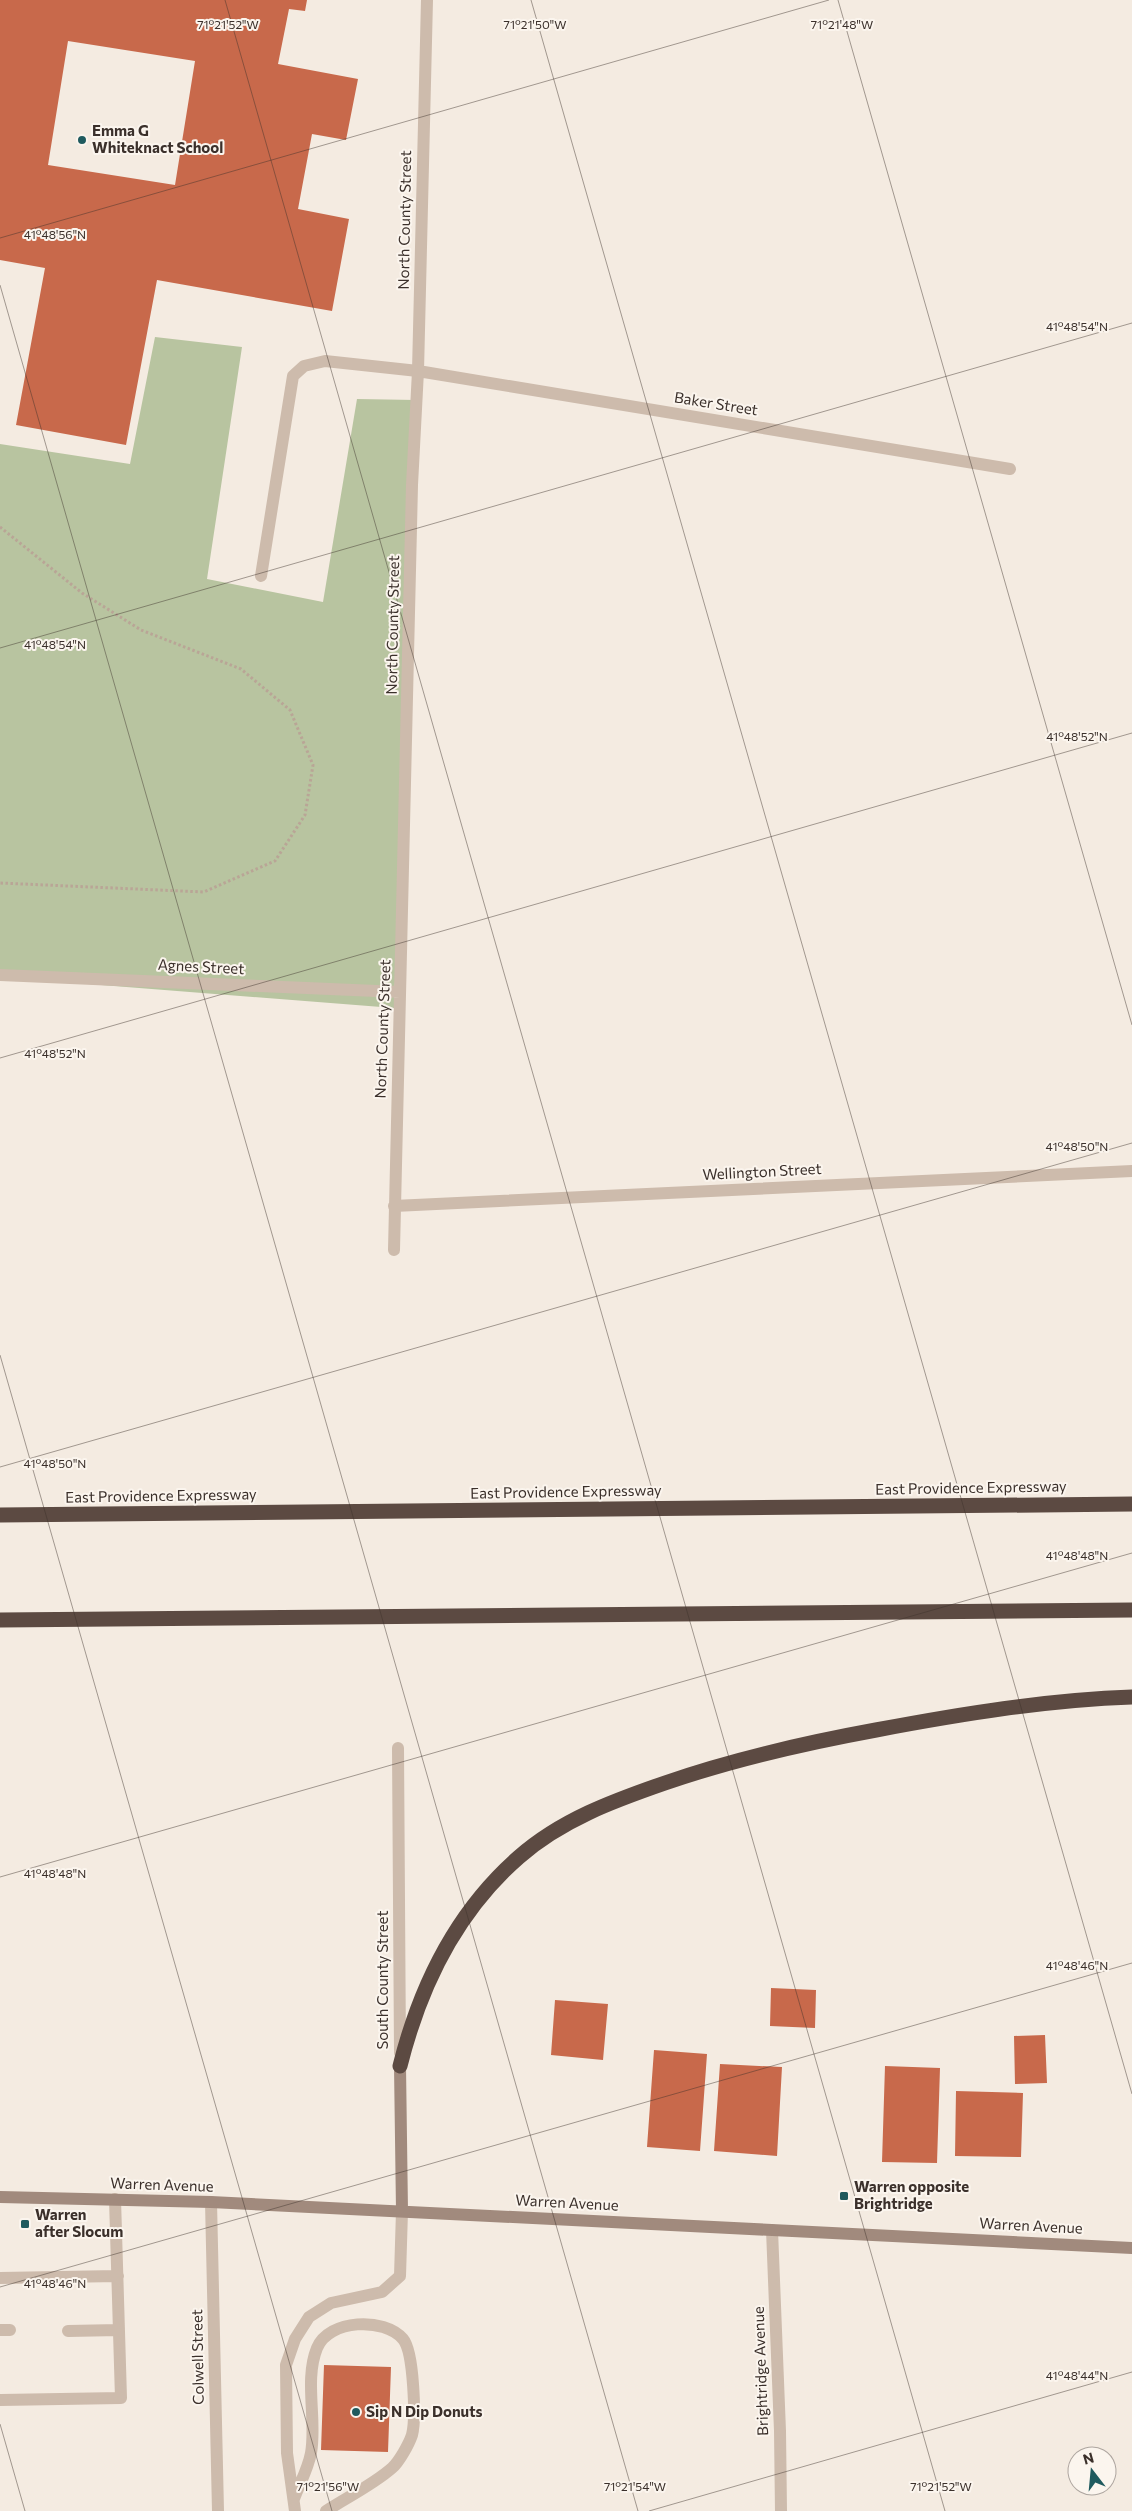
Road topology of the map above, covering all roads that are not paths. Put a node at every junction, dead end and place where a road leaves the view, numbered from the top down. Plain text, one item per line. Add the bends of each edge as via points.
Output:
1 (427, 0) edge
2 (418, 372) junction
3 (1010, 469) dead end
4 (261, 576) dead end
5 (0, 975) edge
6 (400, 992) junction
7 (1132, 1171) edge
8 (394, 1206) junction
9 (394, 1250) dead end
10 (1132, 1504) edge
11 (0, 1515) edge
12 (1132, 1610) edge
13 (0, 1620) edge
14 (1132, 1697) edge
15 (398, 1748) dead end
16 (400, 2066) junction
17 (0, 2197) edge
18 (115, 2199) junction
19 (211, 2202) junction
20 (402, 2212) junction
21 (772, 2230) junction
22 (1132, 2248) edge
23 (118, 2276) junction
24 (0, 2278) edge
25 (119, 2330) junction
26 (68, 2331) dead end
27 (0, 2400) edge
28 (294, 2505) edge
29 (218, 2511) edge
30 (326, 2511) edge
31 (781, 2511) edge

1 - 2 street, North County Street
2 - 3 street, Baker Street
2 - 4 street, Baker Street via 325,361 304,366 293,376
2 - 6 street, North County Street via 412,485
5 - 6 street, Agnes Street
6 - 8 street, North County Street
7 - 8 street, Wellington Street
8 - 9 street, North County Street
10 - 11 highway, East Providence Expressway
12 - 13 highway
14 - 16 highway via 978,1712 826,1739 697,1772 581,1816 549,1834 520,1857 467,1913 430,1977 416,2009
15 - 16 street, South County Street
16 - 20 main road, South County Street
17 - 18 main road, Warren Avenue
18 - 19 main road, Warren Avenue
18 - 23 street
19 - 20 main road, Warren Avenue
19 - 29 street, Colwell Street
20 - 21 main road, Warren Avenue
20 - 28 street via 400,2276 382,2292 331,2303 309,2317 295,2339 286,2365 287,2453
21 - 22 main road, Warren Avenue
21 - 31 street, Brightridge Avenue
23 - 24 street
23 - 25 street
25 - 26 street
25 - 27 street via 121,2398
28 - 30 street via 311,2453 313,2365 317,2346 328,2334 347,2326 366,2324 388,2328 403,2339 410,2353 413,2368 412,2435 393,2467

